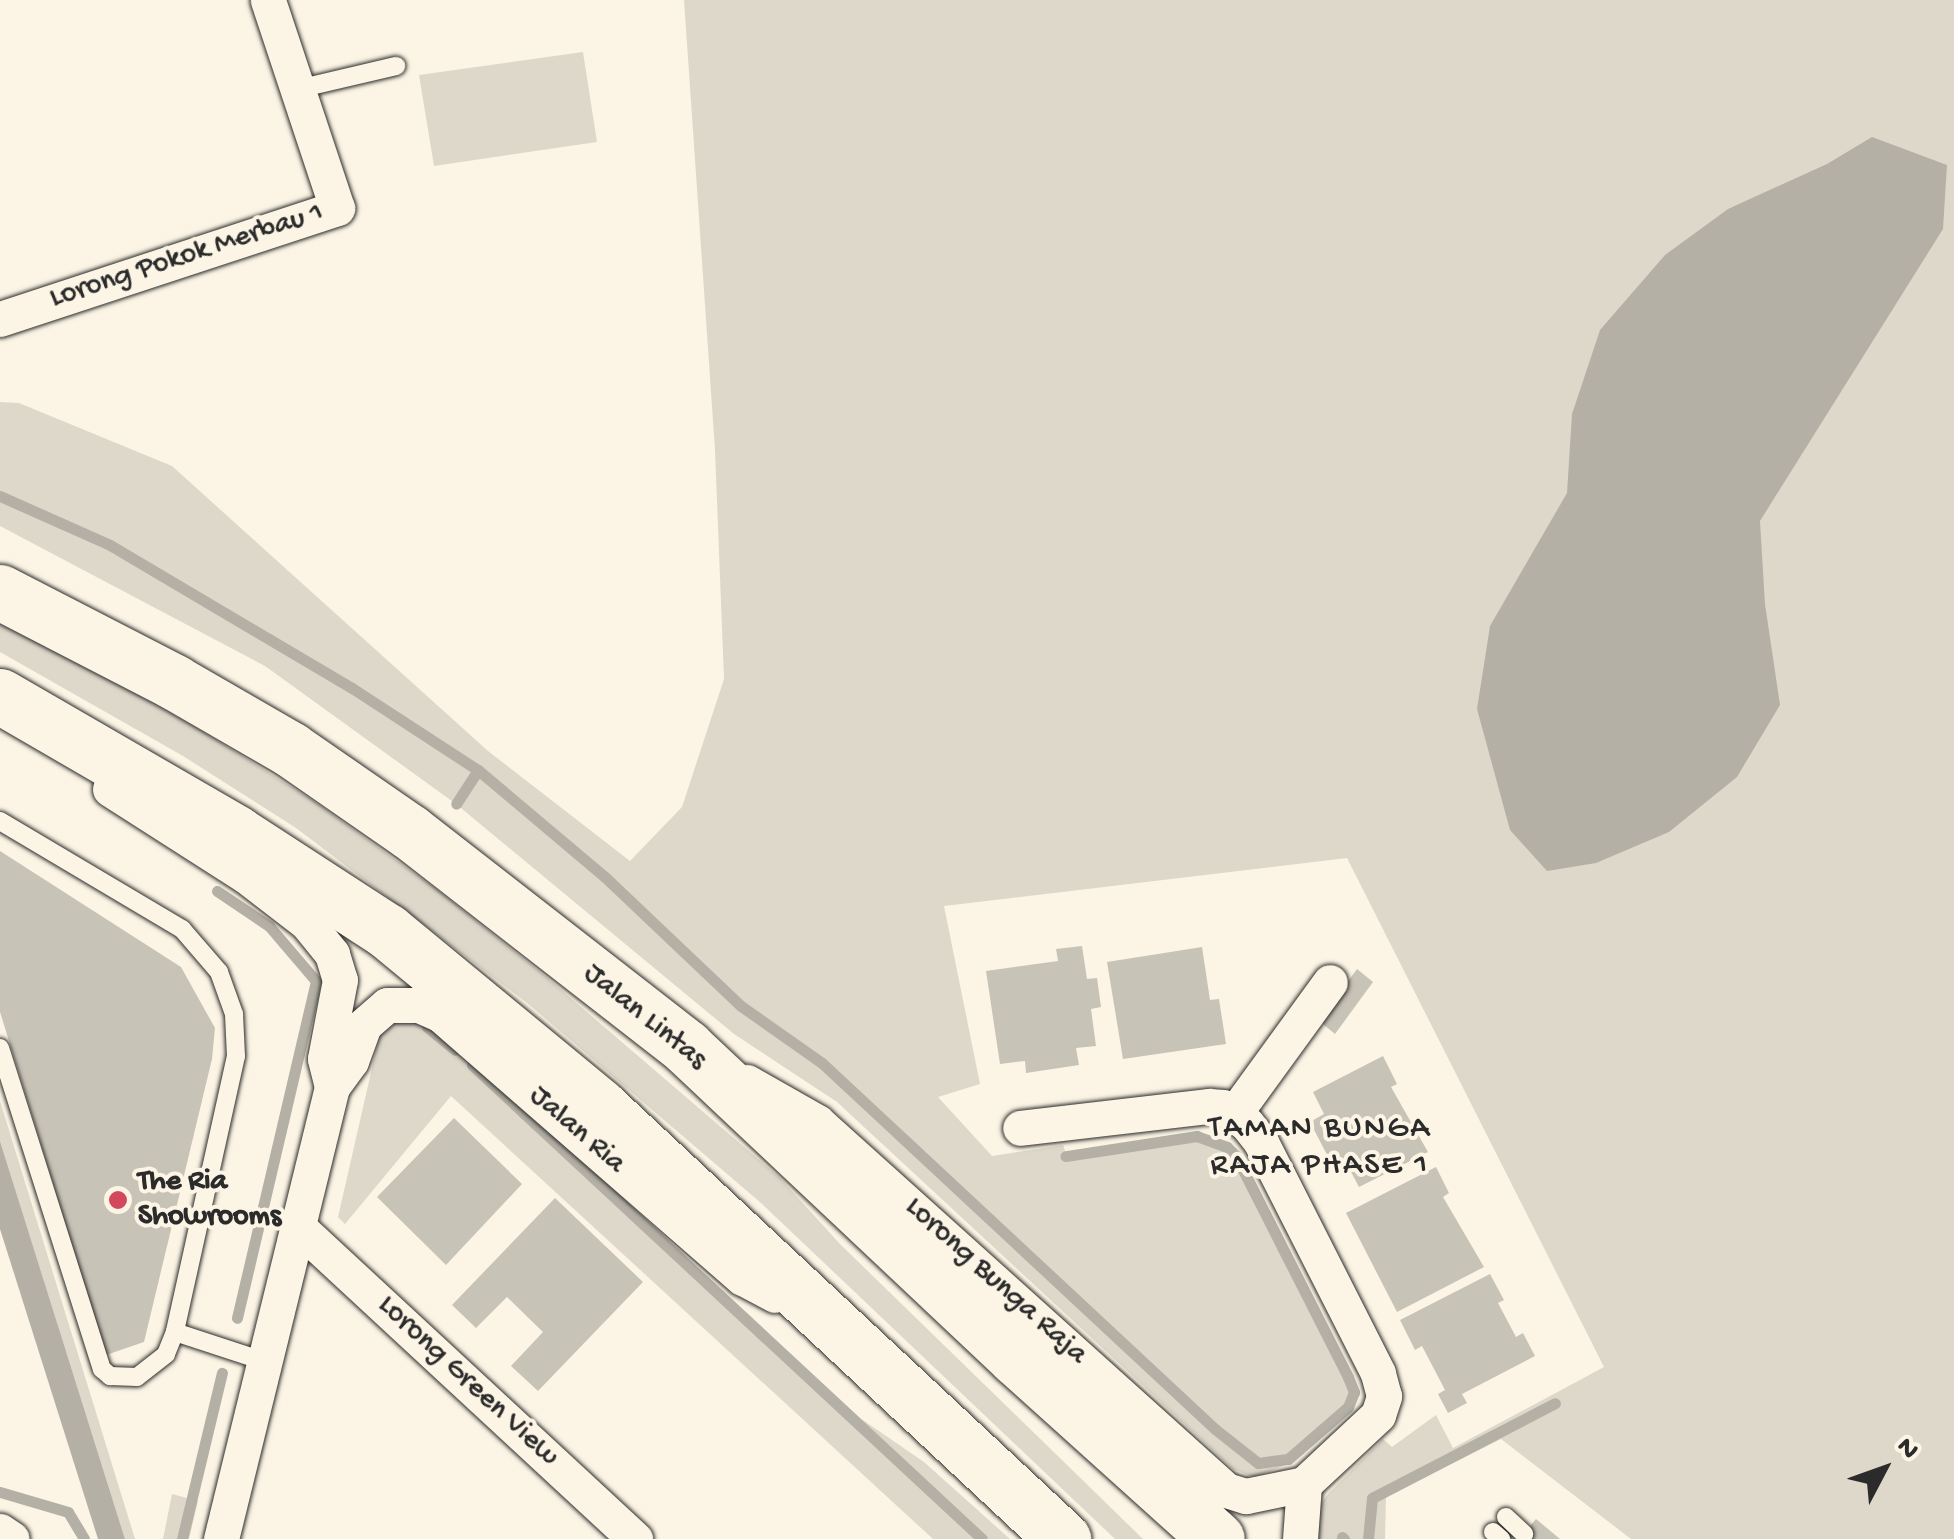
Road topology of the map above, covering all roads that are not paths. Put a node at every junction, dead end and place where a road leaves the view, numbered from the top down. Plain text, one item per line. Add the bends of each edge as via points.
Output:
1 (268, 0) edge
2 (396, 66) dead end
3 (298, 89) junction
4 (0, 319) edge
5 (0, 592) edge
6 (0, 696) edge
7 (58, 726) junction
8 (0, 821) edge
9 (1330, 982) dead end
10 (686, 1047) junction
11 (0, 1048) edge
12 (332, 1087) junction
13 (1234, 1114) junction
14 (1020, 1128) dead end
15 (297, 1226) junction
16 (175, 1332) junction
17 (841, 1332) junction
18 (1016, 1358) junction
19 (266, 1362) junction
20 (1304, 1484) junction
21 (1500, 1530) edge
22 (0, 1531) edge
23 (1524, 1534) dead end
24 (12, 1539) edge
25 (221, 1539) edge
26 (635, 1539) edge
27 (1064, 1539) edge
28 (1162, 1539) edge
29 (1217, 1539) edge
30 (1300, 1539) edge

1 - 3 street, Lorong Pokok Merbau 1
2 - 3 lane
3 - 4 street, Lorong Pokok Merbau 1 via 337,208
5 - 10 highway, Jalan Lintas via 290,748 410,832
6 - 7 highway
7 - 12 street, Jalan Ria via 96,780 246,876 307,923 332,954 340,980 326,1059
7 - 17 highway via 386,931 599,1106
8 - 16 lane via 182,929 219,972 234,1014 236,1056
9 - 13 street
10 - 18 highway, Jalan Lintas
10 - 20 street, Lorong Bunga Raja via 818,1122 1226,1490 1246,1496
11 - 16 lane via 102,1369 110,1376 137,1377 166,1354
12 - 15 street, Jalan Ria
12 - 17 street, Jalan Ria via 364,1025 387,1006 419,1005 442,1015 743,1278
13 - 14 street via 1209,1106
13 - 20 street via 1261,1142 1384,1396 1370,1424
15 - 19 street, Jalan Ria
15 - 26 street, Lorong Green View
16 - 19 lane
17 - 27 highway
18 - 28 highway via 1044,1430
18 - 29 highway, Jalan Lintas
19 - 25 street, Jalan Ria
20 - 30 street
21 - 23 lane
22 - 24 street

